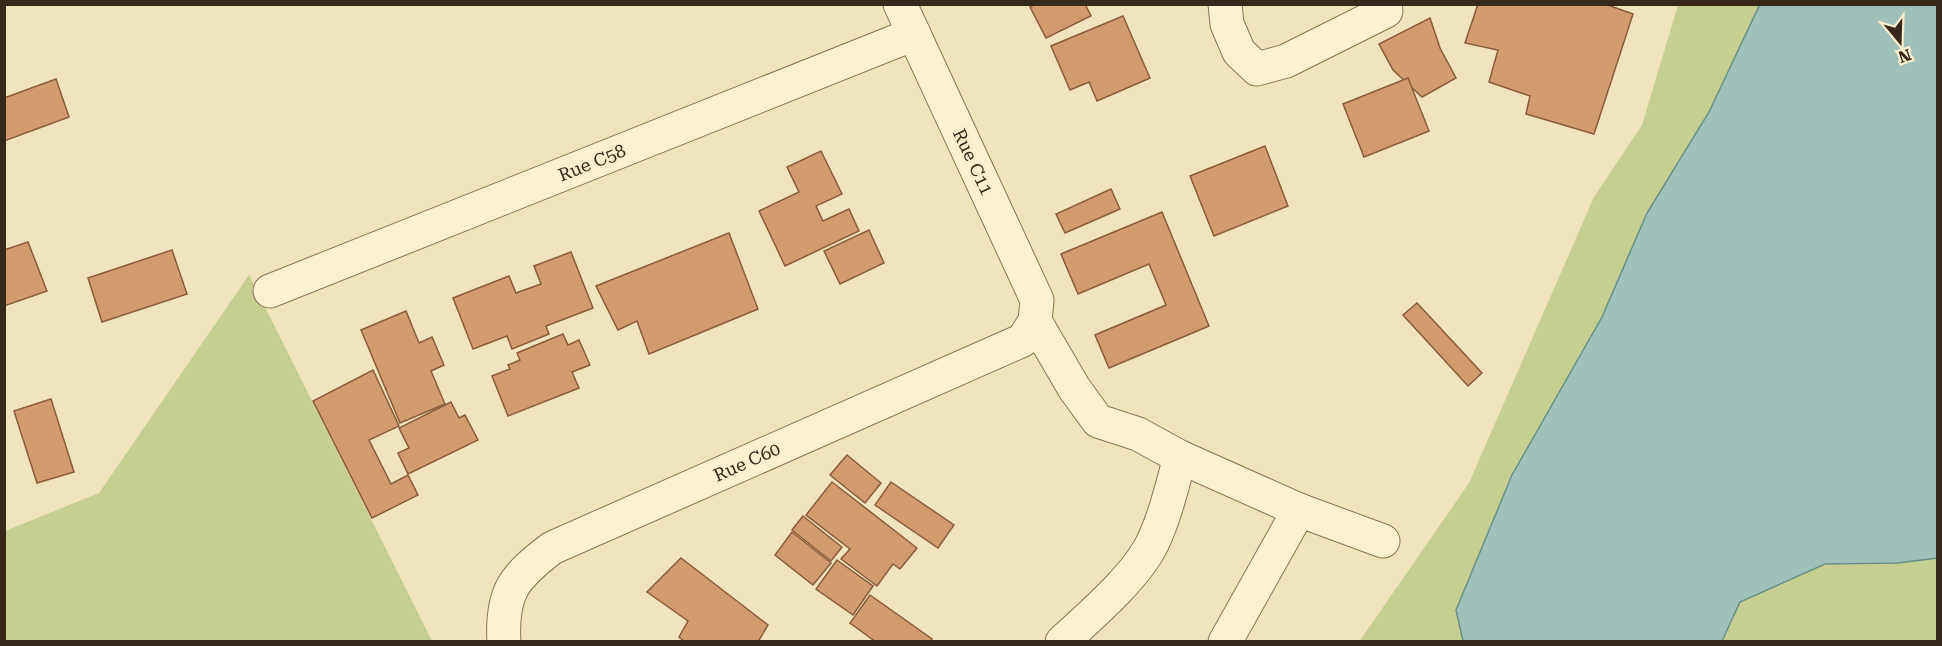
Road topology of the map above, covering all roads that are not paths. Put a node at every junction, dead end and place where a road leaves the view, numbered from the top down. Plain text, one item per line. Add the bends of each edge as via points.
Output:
1 (900, 4) edge
2 (1225, 4) edge
3 (1386, 11) dead end
4 (914, 34) junction
5 (270, 291) dead end
6 (1035, 321) junction
7 (1180, 457) junction
8 (1299, 510) junction
9 (1383, 541) dead end
10 (504, 642) edge
11 (1062, 642) edge
12 (1225, 642) edge

1 - 4 street, Rue C11
2 - 3 street via 1227,24 1239,52 1257,69 1286,61
4 - 5 street, Rue C58
4 - 6 street, Rue C11 via 1037,300
6 - 7 street via 1098,421 1138,434
6 - 10 street, Rue C60 via 1023,340 552,548 525,568 509,591 503,621
7 - 8 street
7 - 11 street via 1151,547 1129,577
8 - 9 street
8 - 12 street

